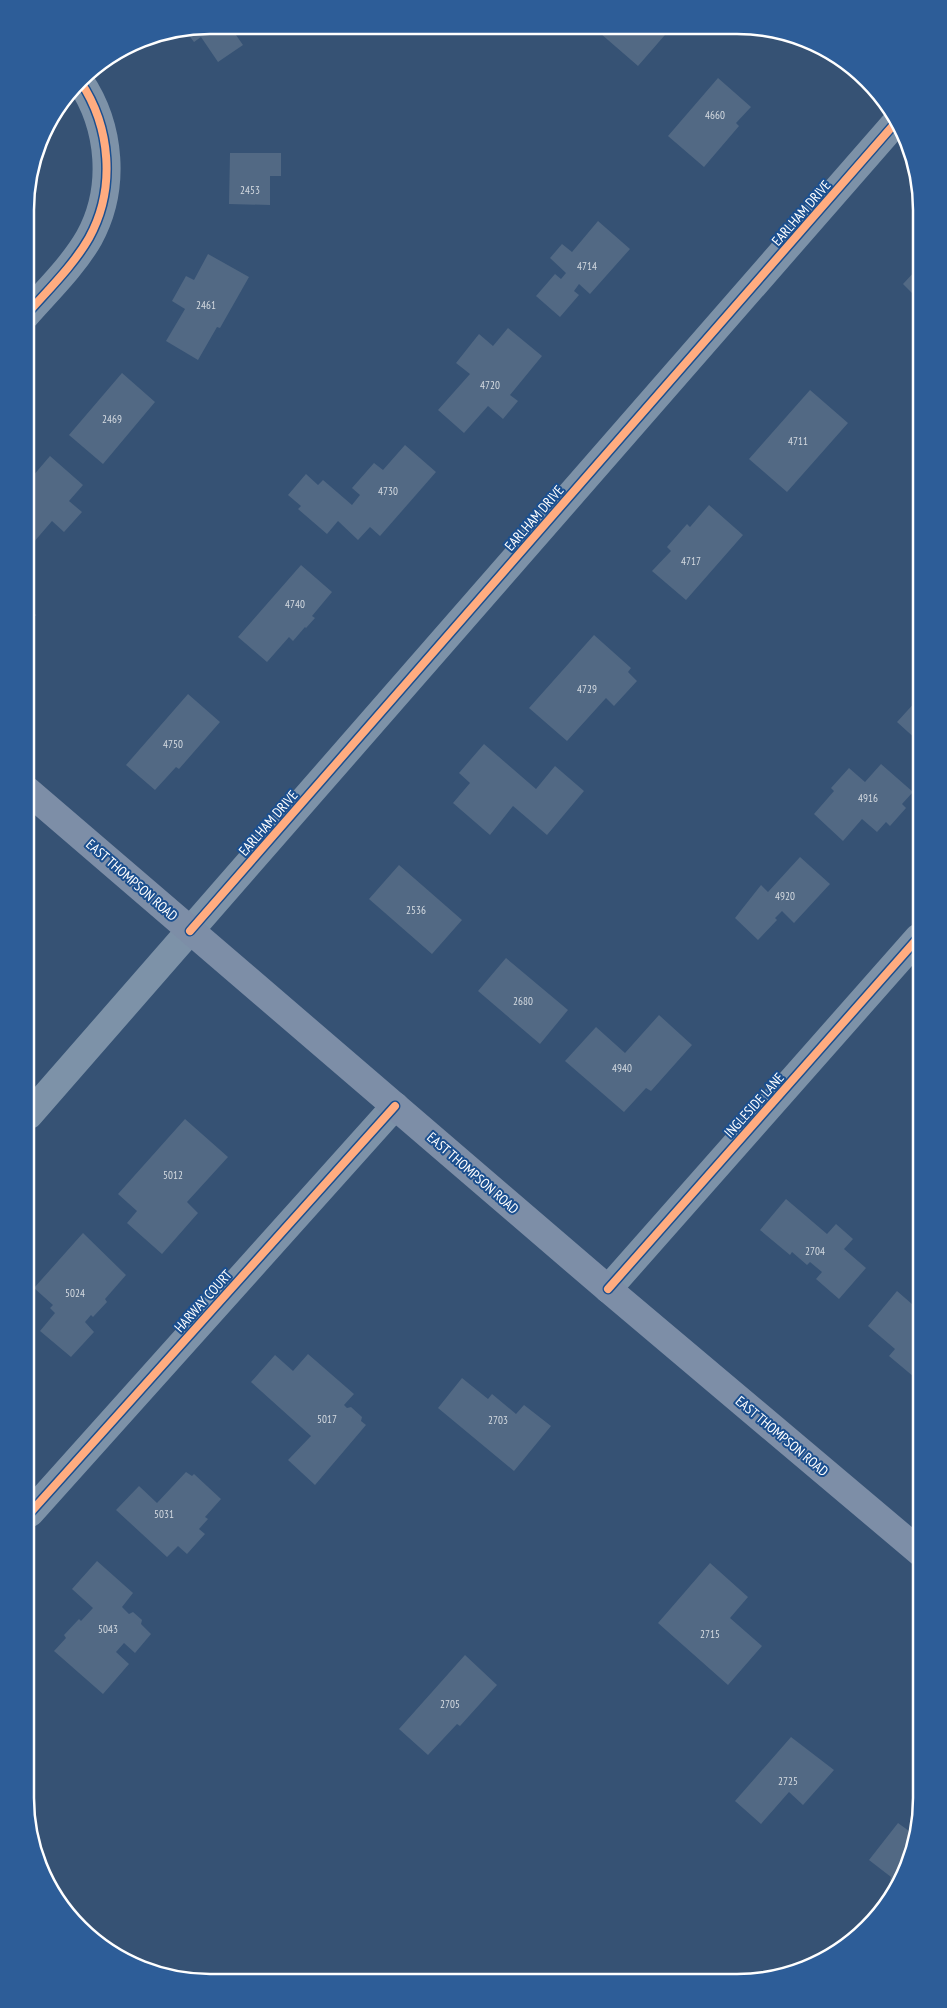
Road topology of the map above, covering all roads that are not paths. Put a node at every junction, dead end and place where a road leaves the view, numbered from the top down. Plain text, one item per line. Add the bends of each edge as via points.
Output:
1 (84, 86) edge
2 (892, 126) edge
3 (34, 306) edge
4 (34, 796) edge
5 (190, 931) junction
6 (913, 944) edge
7 (395, 1106) junction
8 (34, 1109) edge
9 (608, 1288) junction
10 (34, 1509) edge
11 (913, 1546) edge

1 - 3 street via 91,97 105,138 106,182 100,210 80,251
2 - 5 street, EARLHAM DRIVE
4 - 5 main road, EAST THOMPSON ROAD
5 - 7 main road, EAST THOMPSON ROAD
5 - 8 street, EARLHAM DRIVE
6 - 9 street, INGLESIDE LANE
7 - 9 main road, EAST THOMPSON ROAD
7 - 10 street, HARWAY COURT
9 - 11 main road, EAST THOMPSON ROAD

